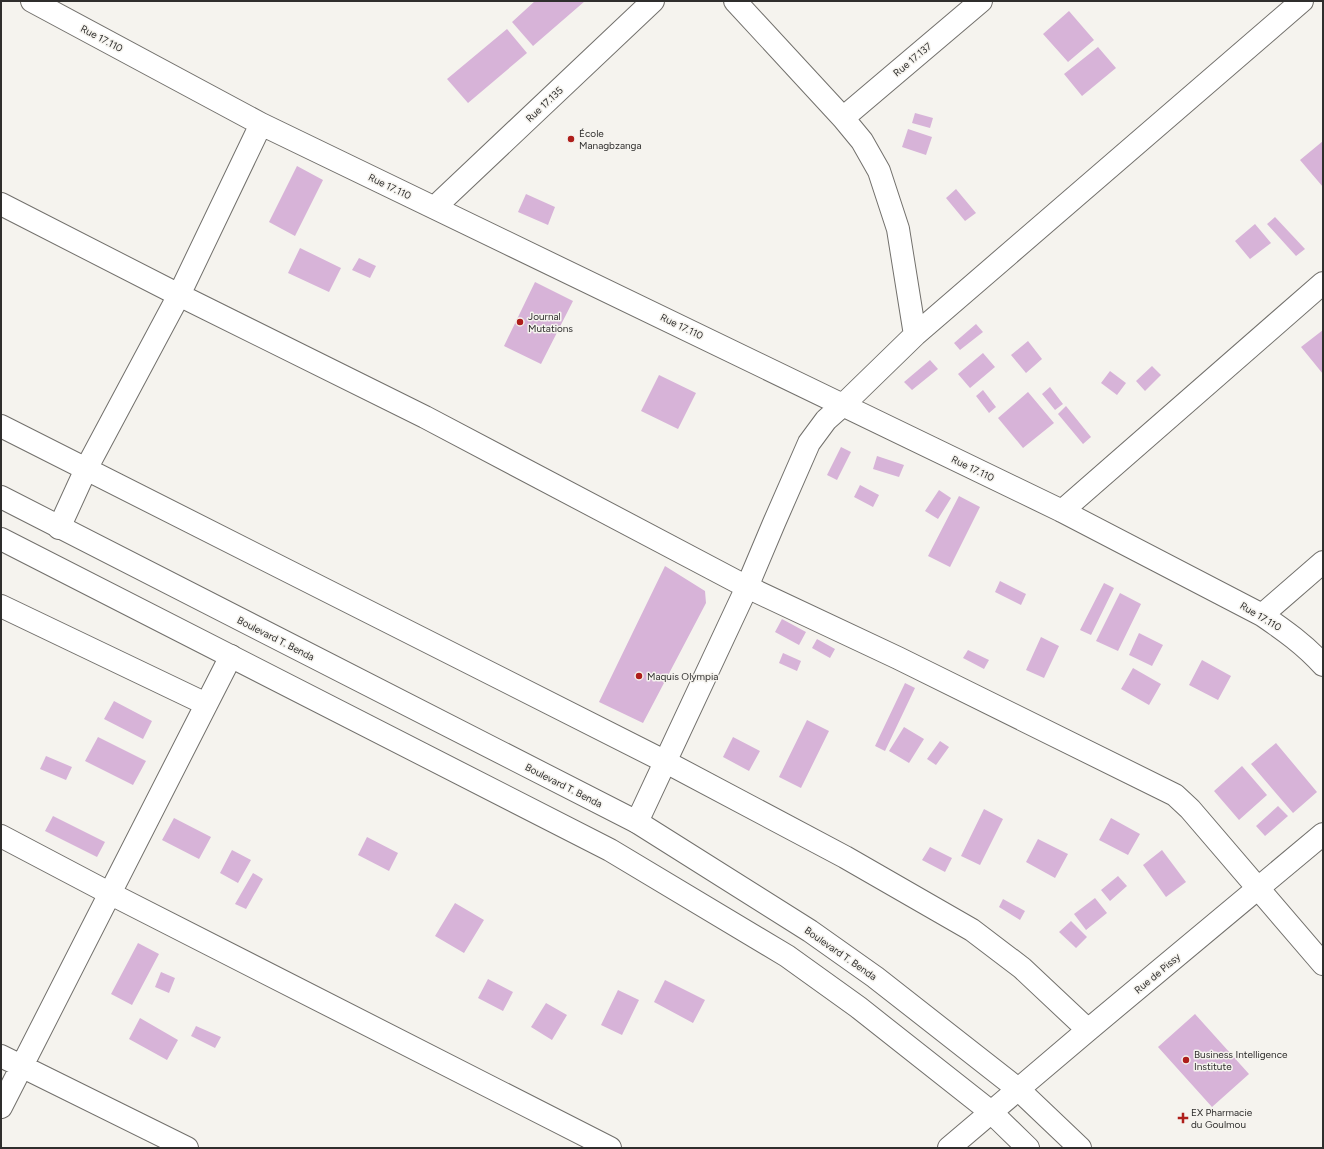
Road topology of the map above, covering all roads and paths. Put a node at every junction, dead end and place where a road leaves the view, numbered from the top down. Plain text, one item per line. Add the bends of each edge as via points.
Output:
1 (32, 1) edge
2 (653, 1) edge
3 (735, 1) edge
4 (981, 1) edge
5 (1302, 1) edge
6 (842, 118) junction
7 (261, 124) junction
8 (1, 204) edge
9 (434, 207) junction
10 (1323, 283) edge
11 (179, 295) junction
12 (915, 335) junction
13 (844, 404) junction
14 (1, 426) edge
15 (86, 470) junction
16 (1, 497) edge
17 (1062, 511) junction
18 (59, 528) junction
19 (1, 539) edge
20 (1323, 562) edge
21 (747, 587) junction
22 (1, 606) edge
23 (1262, 615) junction
24 (231, 656) junction
25 (1323, 665) edge
26 (206, 704) junction
27 (666, 762) junction
28 (637, 822) junction
29 (1323, 834) edge
30 (1, 836) edge
31 (1259, 888) junction
32 (111, 894) junction
33 (1323, 964) edge
34 (1088, 1030) junction
35 (1, 1056) edge
36 (22, 1067) junction
37 (1018, 1089) junction
38 (1, 1107) edge
39 (991, 1112) junction
40 (187, 1148) edge
41 (610, 1148) edge
42 (949, 1148) edge
43 (1028, 1148) edge
44 (1080, 1148) edge

1 - 7 main road, Rue 17.110
2 - 9 main road, Rue 17.135
3 - 6 main road
4 - 6 main road, Rue 17.137
5 - 12 main road
6 - 12 main road via 862,141 879,171 898,229
7 - 9 main road, Rue 17.110
7 - 11 main road
8 - 11 main road
9 - 13 main road, Rue 17.110
10 - 17 main road
11 - 15 main road
11 - 21 main road via 425,418
12 - 13 main road
13 - 17 main road, Rue 17.110
13 - 21 main road via 826,420 809,443
14 - 15 main road
15 - 18 main road
15 - 27 main road
16 - 18 main road, Boulevard T. Benda
17 - 23 main road, Rue 17.110
18 - 28 main road, Boulevard T. Benda
19 - 24 main road
20 - 23 main road
21 - 27 main road
21 - 31 main road via 1175,795 1190,808
22 - 26 main road
23 - 25 main road, Rue 17.110 via 1310,650
24 - 26 main road
24 - 39 main road via 610,850 787,956 858,1007
26 - 32 main road
27 - 28 main road
27 - 34 main road via 845,857 972,930 1022,968
28 - 37 main road, Boulevard T. Benda via 816,936 875,977
29 - 31 main road, Rue de Pissy
30 - 32 main road
31 - 33 main road
31 - 34 main road, Rue de Pissy
32 - 36 main road
32 - 41 main road
34 - 37 main road, Rue de Pissy
35 - 36 main road
36 - 38 main road
36 - 40 main road
37 - 39 main road, Rue de Pissy
37 - 44 main road, Boulevard T. Benda
39 - 42 main road, Rue de Pissy
39 - 43 main road

